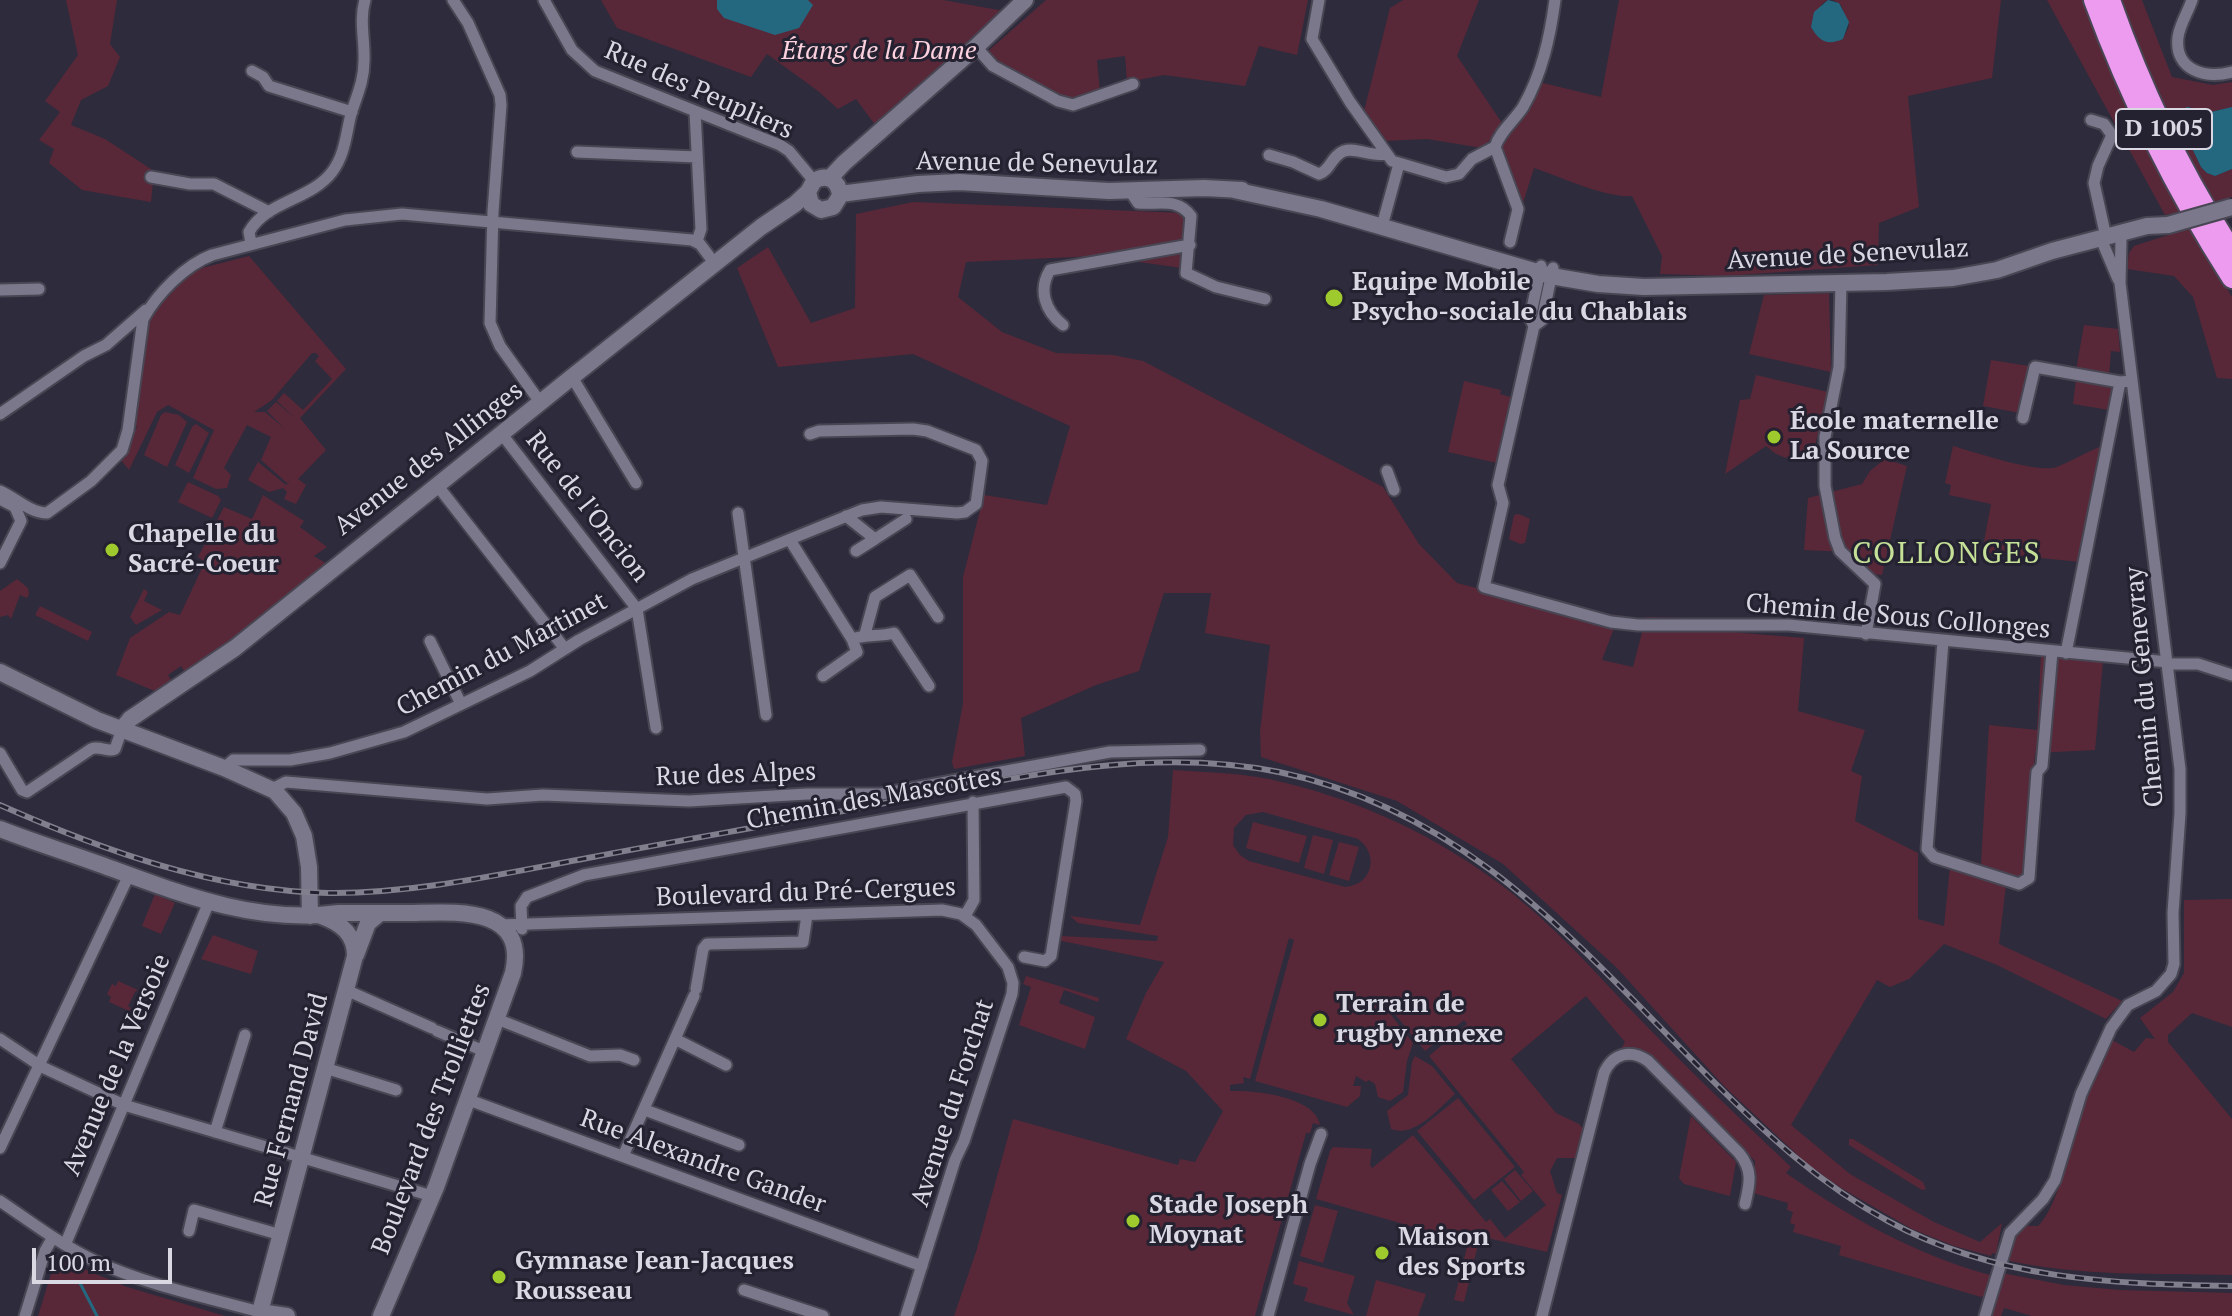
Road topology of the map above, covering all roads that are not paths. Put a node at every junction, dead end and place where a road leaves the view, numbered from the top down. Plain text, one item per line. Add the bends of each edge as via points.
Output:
1 (365, 0) edge
2 (453, 0) edge
3 (544, 0) edge
4 (1025, 0) edge
5 (1037, 0) edge
6 (1319, 0) edge
7 (1555, 0) edge
8 (2094, 0) edge
9 (2110, 0) edge
10 (2192, 0) edge
11 (976, 47) junction
12 (252, 71) dead end
13 (2232, 72) edge
14 (1133, 84) dead end
15 (352, 112) junction
16 (695, 112) junction
17 (2091, 120) dead end
18 (1495, 147) junction
19 (577, 152) dead end
20 (1385, 154) junction
21 (1269, 155) dead end
22 (697, 157) junction
23 (1399, 164) junction
24 (151, 177) dead end
25 (817, 190) junction
26 (1130, 191) junction
27 (840, 194) junction
28 (2232, 207) edge
29 (269, 212) junction
30 (493, 222) junction
31 (1383, 222) junction
32 (695, 236) junction
33 (2113, 239) junction
34 (1510, 242) dead end
35 (251, 243) junction
36 (1190, 245) junction
37 (2232, 251) edge
38 (715, 264) junction
39 (1546, 270) junction
40 (2232, 278) edge
41 (1841, 283) junction
42 (2120, 283) junction
43 (39, 289) dead end
44 (0, 290) edge
45 (1265, 299) dead end
46 (150, 307) junction
47 (1063, 325) dead end
48 (572, 377) junction
49 (2126, 382) junction
50 (540, 402) junction
51 (0, 414) edge
52 (2023, 418) dead end
53 (501, 433) junction
54 (810, 434) dead end
55 (1387, 471) dead end
56 (636, 483) dead end
57 (437, 485) junction
58 (1394, 490) dead end
59 (0, 491) edge
60 (0, 499) edge
61 (738, 513) dead end
62 (846, 516) junction
63 (906, 519) dead end
64 (875, 539) junction
65 (790, 540) junction
66 (856, 551) dead end
67 (746, 558) junction
68 (0, 563) edge
69 (637, 609) junction
70 (938, 617) dead end
71 (865, 634) junction
72 (1866, 634) junction
73 (852, 639) junction
74 (430, 641) dead end
75 (1943, 641) junction
76 (565, 649) junction
77 (2052, 652) junction
78 (2066, 653) junction
79 (2168, 663) junction
80 (1, 674) edge
81 (2232, 675) edge
82 (823, 676) dead end
83 (929, 686) dead end
84 (461, 704) junction
85 (149, 706) junction
86 (766, 715) dead end
87 (656, 728) dead end
88 (122, 729) junction
89 (161, 743) junction
90 (1200, 750) dead end
91 (0, 753) edge
92 (224, 768) junction
93 (272, 789) junction
94 (973, 802) junction
95 (0, 829) edge
96 (29, 840) junction
97 (0, 841) edge
98 (309, 867) junction
99 (129, 875) junction
100 (209, 902) junction
101 (339, 913) junction
102 (380, 913) junction
103 (275, 914) junction
104 (807, 915) junction
105 (314, 916) junction
106 (965, 916) junction
107 (522, 930) junction
108 (355, 956) junction
109 (1024, 957) dead end
110 (346, 990) junction
111 (497, 1019) junction
112 (245, 1035) dead end
113 (0, 1039) edge
114 (675, 1039) junction
115 (486, 1052) junction
116 (634, 1060) dead end
117 (39, 1065) junction
118 (726, 1065) dead end
119 (325, 1068) junction
120 (396, 1090) dead end
121 (469, 1100) junction
122 (124, 1105) junction
123 (645, 1110) junction
124 (215, 1132) junction
125 (1321, 1134) dead end
126 (739, 1145) dead end
127 (0, 1148) edge
128 (623, 1156) junction
129 (302, 1158) junction
130 (432, 1196) junction
131 (0, 1201) edge
132 (1745, 1204) dead end
133 (189, 1231) dead end
134 (281, 1235) junction
135 (53, 1237) junction
136 (65, 1245) junction
137 (922, 1266) junction
138 (744, 1290) dead end
139 (262, 1315) edge
140 (382, 1315) edge
141 (25, 1316) edge
142 (287, 1316) edge
143 (823, 1316) edge
144 (906, 1316) edge
145 (1268, 1316) edge
146 (1542, 1316) edge
147 (1985, 1316) edge

1 - 15 street via 362,86
2 - 30 street via 500,95
3 - 16 street, Rue des Peupliers via 572,50 588,66
4 - 11 main road
5 - 11 main road
6 - 20 street via 1312,39
7 - 18 street via 1536,84
8 - 40 highway, D 1005 via 2149,133
9 - 37 highway, D 1005 via 2173,148
10 - 13 street via 2179,32 2182,58 2202,74
11 - 14 street via 993,66 1073,105
11 - 25 main road
12 - 15 street via 269,86
15 - 29 street via 341,156 330,175
16 - 22 street
16 - 25 street, Rue des Peupliers via 780,145
17 - 33 street via 2104,124 2112,135 2094,183
18 - 23 street via 1472,159 1459,174 1446,177
18 - 34 street via 1518,209
19 - 22 street
20 - 21 street via 1342,152 1319,174
20 - 23 street
22 - 32 street
23 - 31 street
24 - 29 street via 214,184
25 - 27 main road via 838,185
25 - 27 main road via 821,210 831,209
25 - 38 main road, Avenue des Allinges
26 - 27 main road, Avenue de Senevulaz via 959,182
26 - 31 main road, Avenue de Senevulaz via 1234,190
26 - 36 street via 1138,203 1174,203 1185,209 1192,219
28 - 33 main road, Avenue de Senevulaz, bridge
29 - 35 street via 250,229
30 - 32 street
30 - 35 street via 427,214 377,215
30 - 50 street via 490,323
31 - 39 main road, Avenue de Senevulaz
32 - 38 street
33 - 41 main road, Avenue de Senevulaz via 1953,278
33 - 42 street, Chemin du Genevray
33 - 42 street, Chemin du Genevray
35 - 46 street via 196,263
36 - 45 street via 1186,273
36 - 47 street via 1050,270 1043,294
38 - 48 main road, Avenue des Allinges
39 - 41 main road, Avenue de Senevulaz via 1598,284
39 - 72 street, Chemin de Sous Collonges via 1530,318 1534,326 1498,485 1503,503 1484,587 1611,622 1789,625
41 - 72 street via 1839,367 1825,437 1825,475 1840,551 1875,584
42 - 49 street, Chemin du Genevray
43 - 44 street
46 - 51 street via 106,345
46 - 59 street via 141,324 122,450 47,513 31,510
48 - 50 main road, Avenue des Allinges
48 - 56 street
49 - 52 street via 2035,367
49 - 78 street
49 - 79 street, Chemin du Genevray
50 - 53 main road, Avenue des Allinges
53 - 57 main road, Avenue des Allinges
53 - 69 street, Rue de l'Oncion
54 - 62 street, Chemin du Martinet via 913,429 980,454 976,504 965,512 872,507
55 - 58 street
57 - 76 street
57 - 85 main road, Avenue des Allinges via 235,648
60 - 68 street via 15,507 21,521
61 - 67 street
62 - 64 street
62 - 65 street, Chemin du Martinet
63 - 64 street
64 - 66 street
65 - 67 street, Chemin du Martinet
65 - 73 street
67 - 69 street, Chemin du Martinet
67 - 86 street
69 - 76 street, Chemin du Martinet
69 - 87 street
70 - 71 street via 910,575 875,597
71 - 73 street
71 - 83 street via 894,633
72 - 75 street, Chemin de Sous Collonges
73 - 82 street via 857,652
74 - 84 street
75 - 77 street, Chemin de Sous Collonges
75 - 77 street via 1927,849 1934,857 2019,884 2029,878
76 - 84 street, Chemin du Martinet
77 - 78 street, Chemin de Sous Collonges
78 - 79 street, Chemin de Sous Collonges
79 - 81 street, Chemin de Sous Collonges via 2198,664
79 - 147 street, Chemin du Genevray via 2180,793 2172,969 2165,984 2128,1005 2111,1028 2081,1094 2055,1180 2010,1233
80 - 88 main road
84 - 92 street, Chemin du Martinet via 358,747 290,760 233,760
85 - 88 main road, Avenue des Allinges
85 - 89 main road via 146,727
88 - 89 main road
88 - 91 street, Avenue des Allinges via 115,749 95,747 29,791 22,790
89 - 92 main road
90 - 93 street, Rue des Alpes via 1110,752 881,794 689,801 543,795 487,799 286,782
92 - 93 main road
93 - 98 main road via 297,818
94 - 106 street, Boulevard du Pré-Cergues via 974,900
94 - 107 street, Chemin des Mascottes via 584,875 527,897 521,906
94 - 109 street, Chemin des Mascottes via 1062,787 1075,794 1051,956 1045,961
95 - 96 main road
96 - 97 main road
96 - 99 main road
98 - 101 main road via 317,899
98 - 103 main road via 298,901
98 - 105 main road
99 - 100 main road
99 - 117 street
100 - 103 main road
100 - 122 street, Avenue de la Versoie
101 - 102 main road
101 - 105 main road
102 - 107 main road via 465,912
102 - 108 main road via 368,923
103 - 105 main road
104 - 106 street, Boulevard du Pré-Cergues via 946,910
104 - 107 street, Boulevard du Pré-Cergues
104 - 114 street via 803,942 707,944
105 - 108 main road via 346,930
106 - 137 street, Avenue du Forchat via 1008,967 1012,994
107 - 111 main road, Boulevard des Trolliettes
108 - 110 main road, Rue Fernand David
110 - 115 street
110 - 119 main road, Rue Fernand David
111 - 115 main road, Boulevard des Trolliettes
111 - 116 street via 590,1056
112 - 124 street
113 - 117 street
114 - 118 street
114 - 123 street
115 - 121 main road, Boulevard des Trolliettes
117 - 122 street
117 - 127 street
119 - 120 street
119 - 129 main road, Rue Fernand David
121 - 128 street, Rue Alexandre Gander
121 - 130 main road, Boulevard des Trolliettes
122 - 124 street
122 - 136 street, Avenue de la Versoie
123 - 126 street
123 - 128 street
124 - 129 street
125 - 145 street
128 - 137 street, Rue Alexandre Gander
129 - 130 street
129 - 134 main road, Rue Fernand David
130 - 140 main road, Boulevard des Trolliettes
131 - 135 street
132 - 146 street via 1750,1177 1739,1153 1648,1061 1619,1055 1604,1073
133 - 134 street via 194,1210
134 - 139 main road, Rue Fernand David
135 - 136 street
135 - 141 street
136 - 139 street via 130,1275
137 - 144 street, Avenue du Forchat
138 - 143 street
139 - 142 main road

